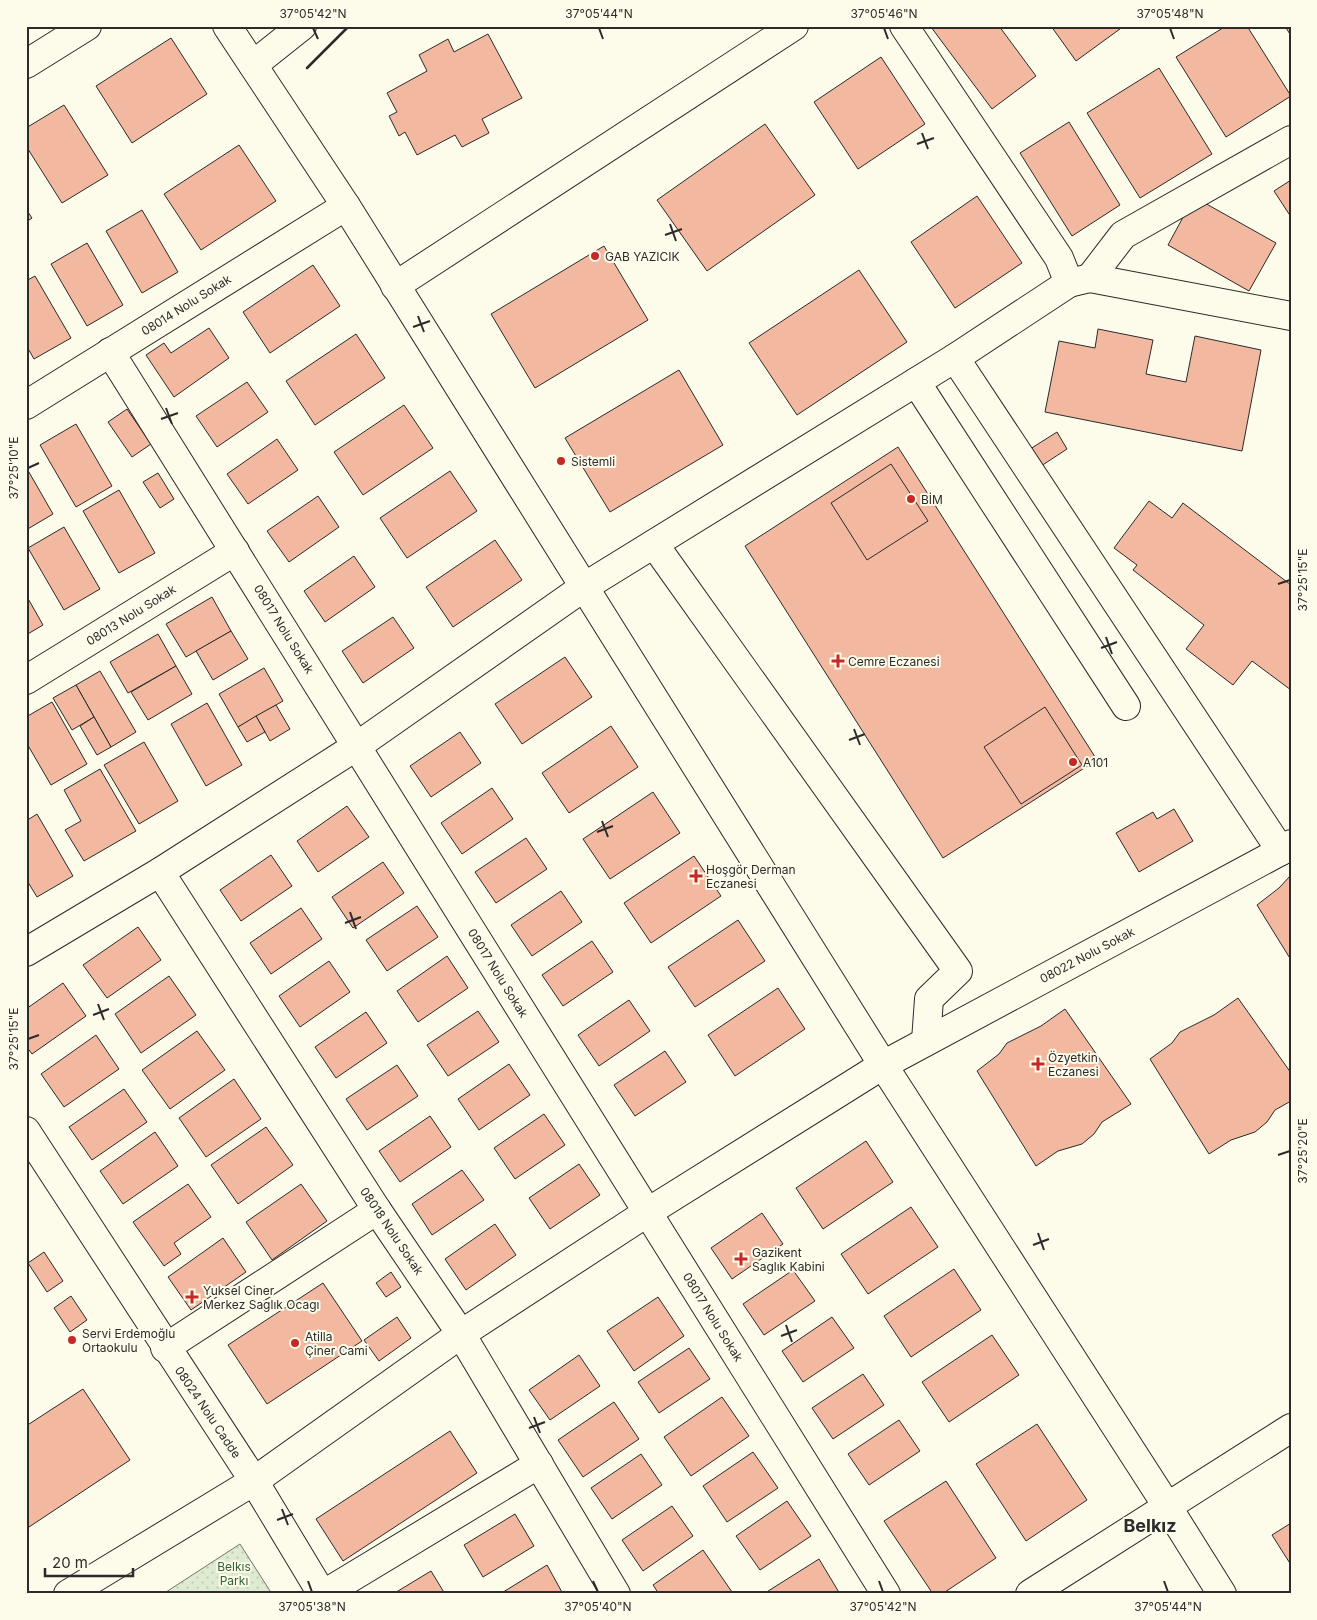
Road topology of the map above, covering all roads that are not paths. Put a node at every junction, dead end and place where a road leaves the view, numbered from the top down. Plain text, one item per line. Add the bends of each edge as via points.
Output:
1 (87, 26) edge
2 (227, 26) edge
3 (302, 26) edge
4 (794, 26) edge
5 (904, 26) edge
6 (26, 64) edge
7 (253, 65) junction
8 (1291, 140) edge
9 (346, 206) junction
10 (1080, 281) junction
11 (395, 286) junction
12 (1291, 316) edge
13 (110, 352) junction
14 (955, 358) junction
15 (916, 382) junction
16 (26, 405) edge
17 (654, 544) junction
18 (235, 551) junction
19 (584, 587) junction
20 (26, 680) edge
21 (1126, 706) dead end
22 (357, 746) junction
23 (1286, 848) edge
24 (160, 872) junction
25 (26, 952) edge
26 (926, 1041) junction
27 (882, 1065) junction
28 (26, 1131) edge
29 (377, 1210) junction
30 (648, 1212) junction
31 (461, 1334) junction
32 (165, 1348) junction
33 (1291, 1428) edge
34 (539, 1464) junction
35 (254, 1481) junction
36 (1167, 1506) junction
37 (68, 1594) edge
38 (323, 1594) edge
39 (616, 1594) edge
40 (886, 1594) edge
41 (1030, 1594) edge
42 (1222, 1594) edge

1 - 6 street
2 - 7 street
3 - 7 street
4 - 11 street
5 - 10 street via 1059,258
7 - 9 street
8 - 10 street via 1123,235
9 - 11 street
9 - 13 street, 08014 Nolu Sokak
10 - 12 street
10 - 14 street
11 - 19 street
13 - 16 street, 08014 Nolu Sokak
13 - 18 street, 08017 Nolu Sokak
14 - 15 street
14 - 23 street
15 - 17 street
15 - 21 street
17 - 19 street
17 - 26 street via 958,971 929,999
18 - 20 street, 08013 Nolu Sokak
18 - 22 street, 08017 Nolu Sokak
19 - 22 street
19 - 27 street
22 - 24 street
22 - 30 street, 08017 Nolu Sokak
23 - 26 street, 08022 Nolu Sokak
24 - 25 street
24 - 29 street, 08018 Nolu Sokak
26 - 27 street, 08022 Nolu Sokak
27 - 30 street, 08022 Nolu Sokak
27 - 36 street
28 - 32 street, 08024 Nolu Cadde
29 - 31 street, 08018 Nolu Sokak
29 - 32 street
30 - 31 street, 08022 Nolu Sokak
30 - 40 street, 08017 Nolu Sokak
31 - 34 street, 08018 Nolu Sokak
31 - 35 street, 08022 Nolu Sokak
32 - 35 street, 08024 Nolu Cadde
33 - 36 street
34 - 38 street
34 - 39 street, 08018 Nolu Sokak
35 - 37 street, 08022 Nolu Sokak
35 - 38 street, 08024 Nolu Cadde
36 - 41 street
36 - 42 street

